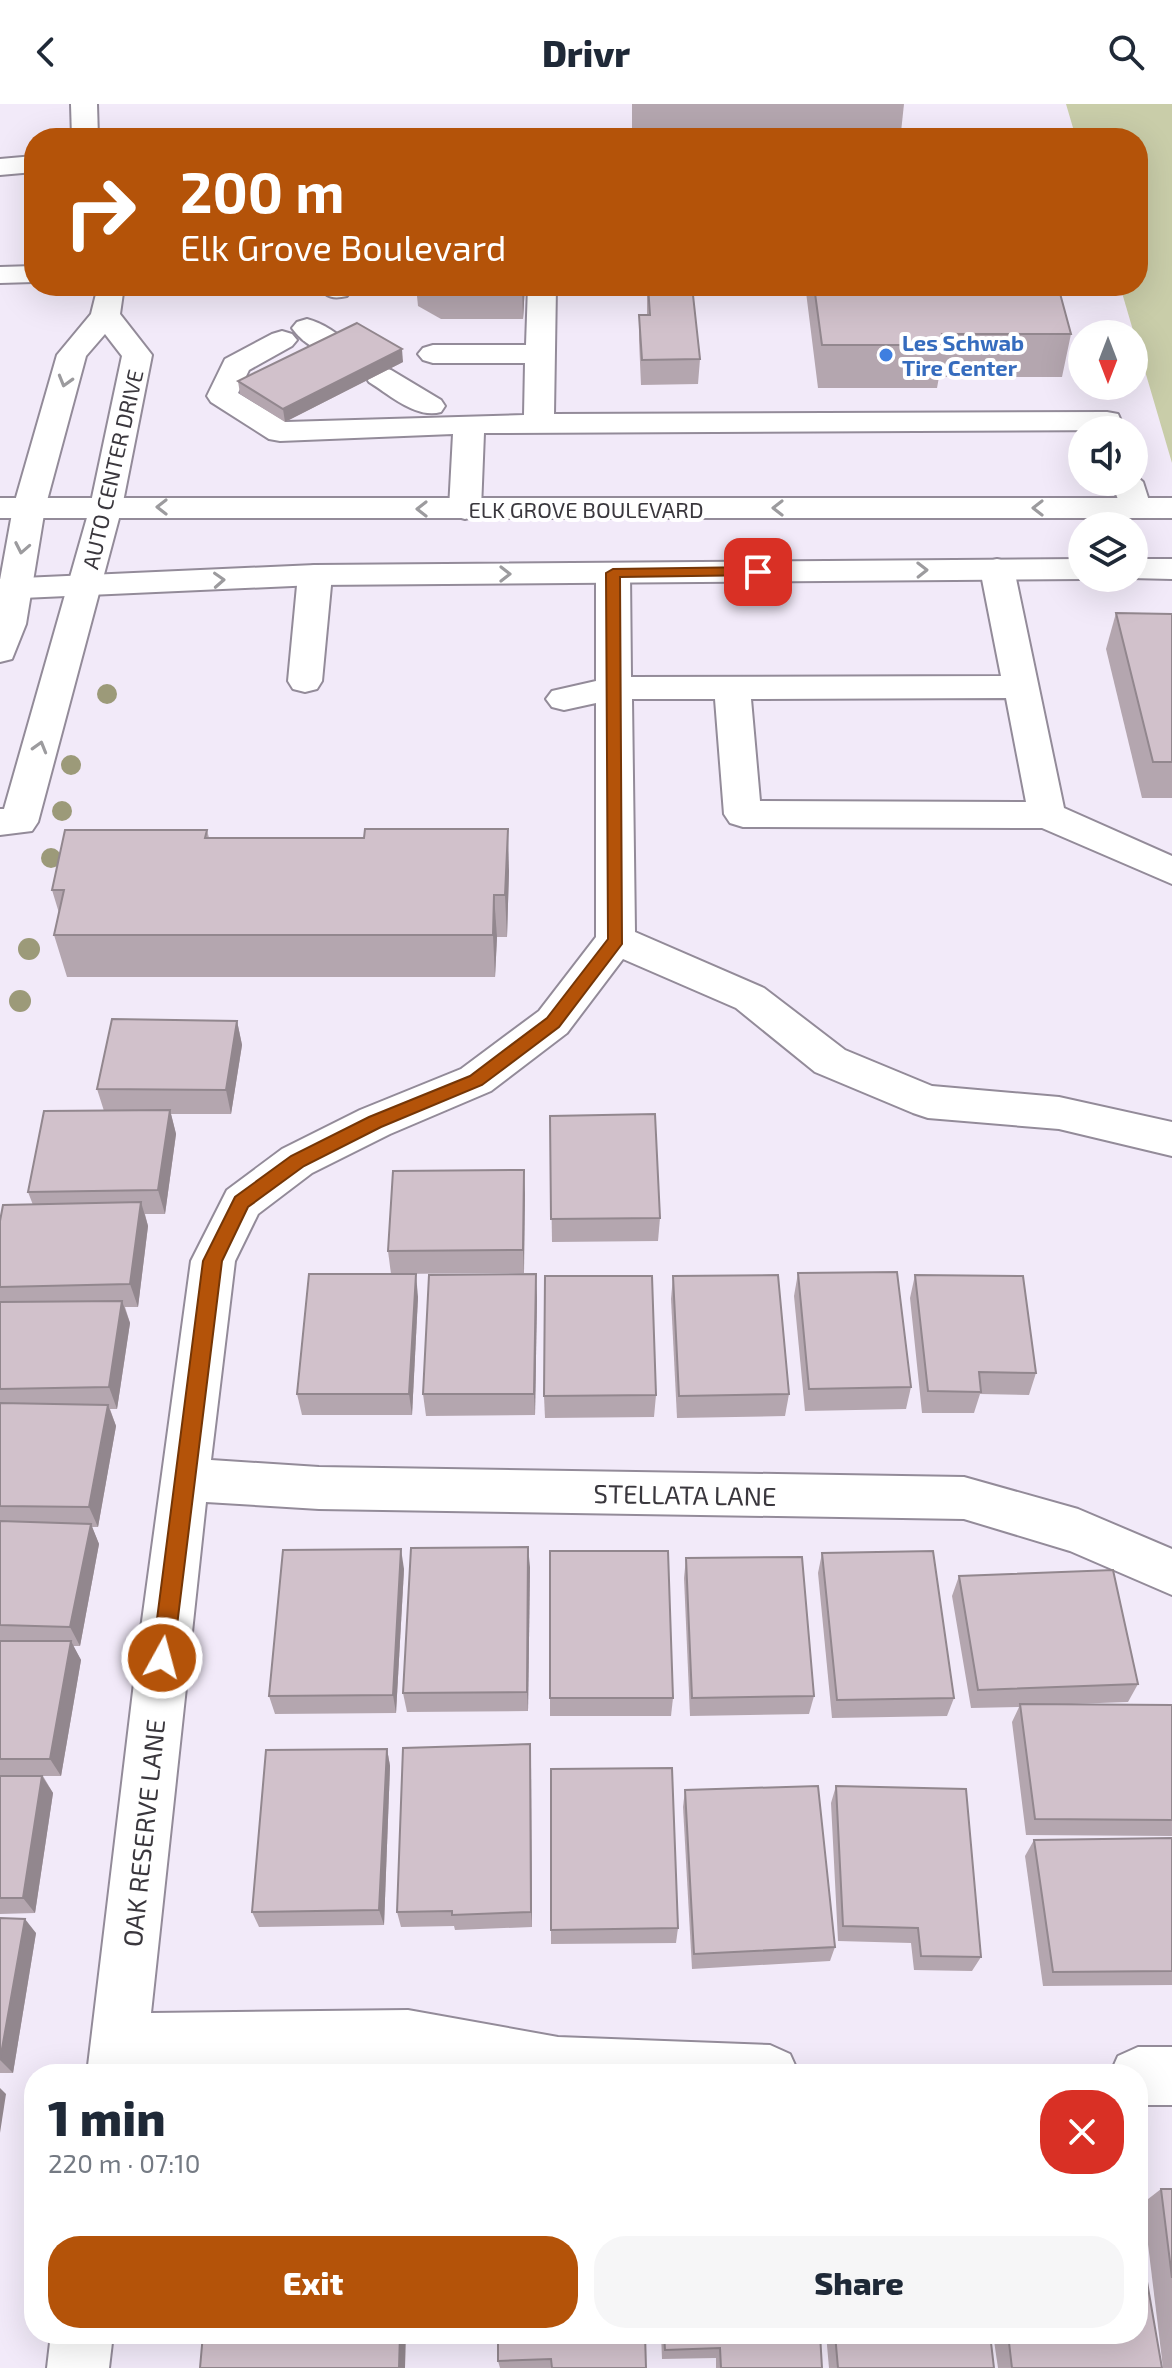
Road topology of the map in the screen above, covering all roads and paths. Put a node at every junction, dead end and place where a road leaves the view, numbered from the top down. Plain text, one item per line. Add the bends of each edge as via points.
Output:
1 (84, 104) edge
2 (85, 128) edge
3 (24, 165) edge
4 (0, 167) edge
5 (24, 274) edge
6 (0, 275) edge
7 (542, 296) edge
8 (108, 301) edge
9 (335, 347) edge
10 (433, 354) dead end
11 (541, 354) junction
12 (250, 357) junction
13 (278, 376) edge
14 (380, 376) edge
15 (320, 405) edge
16 (430, 406) dead end
17 (1068, 421) edge
18 (469, 424) junction
19 (539, 424) junction
20 (352, 429) junction
21 (1083, 496) edge
22 (1134, 496) edge
23 (106, 507) junction
24 (15, 508) edge
25 (1172, 508) edge
26 (465, 509) junction
27 (997, 569) junction
28 (1068, 569) edge
29 (1148, 569) edge
30 (1172, 569) edge
31 (613, 573) junction
32 (315, 575) junction
33 (86, 586) junction
34 (7, 588) edge
35 (0, 651) edge
36 (305, 681) dead end
37 (1021, 687) junction
38 (614, 688) junction
39 (732, 688) junction
40 (564, 699) dead end
41 (1047, 815) junction
42 (0, 822) edge
43 (1172, 871) edge
44 (616, 940) junction
45 (1172, 1139) edge
46 (185, 1479) junction
47 (1172, 1572) edge
48 (118, 2058) edge
49 (547, 2064) edge
50 (1148, 2076) edge
51 (1172, 2076) edge
52 (81, 2344) edge
53 (78, 2368) edge

1 - 2 street
3 - 4 street
5 - 6 street
7 - 11 street
8 - 23 street, AUTO CENTER DRIVE via 137,355
8 -> 24 street, AUTO CENTER DRIVE via 72,355
9 - 12 street via 294,334
10 - 11 street
11 - 19 street
12 - 13 street
12 - 20 street via 236,365 222,396 280,432
14 - 16 street
15 - 20 street
17 - 19 street
18 - 19 street
18 - 20 street
18 - 26 street
21 -> 26 street, ELK GROVE BOULEVARD
22 - 25 street, ELK GROVE BOULEVARD
23 - 24 street, ELK GROVE BOULEVARD
26 -> 23 street, ELK GROVE BOULEVARD
23 - 33 street, AUTO CENTER DRIVE
24 -> 34 street, AUTO CENTER DRIVE
27 - 28 street
31 -> 27 street
27 - 37 street
29 - 30 street
32 -> 31 street
31 - 38 street
33 -> 32 street
32 - 36 street
33 - 34 street
42 -> 33 street, AUTO CENTER DRIVE via 19,822
34 - 35 street, AUTO CENTER DRIVE via 9,624
37 - 39 street
37 - 41 street
38 - 39 street
38 - 40 street
38 - 44 street
39 - 41 street via 743,814
41 - 43 street
44 - 45 street via 750,998 830,1061 928,1102 1059,1113
44 - 46 street, OAK RESERVE LANE via 553,1022 476,1080 297,1161 242,1202 213,1261
46 - 47 street, STELLATA LANE via 319,1488 964,1498 1078,1531
46 - 48 street, OAK RESERVE LANE
48 - 49 street via 408,2039
50 - 51 street
52 - 53 street

